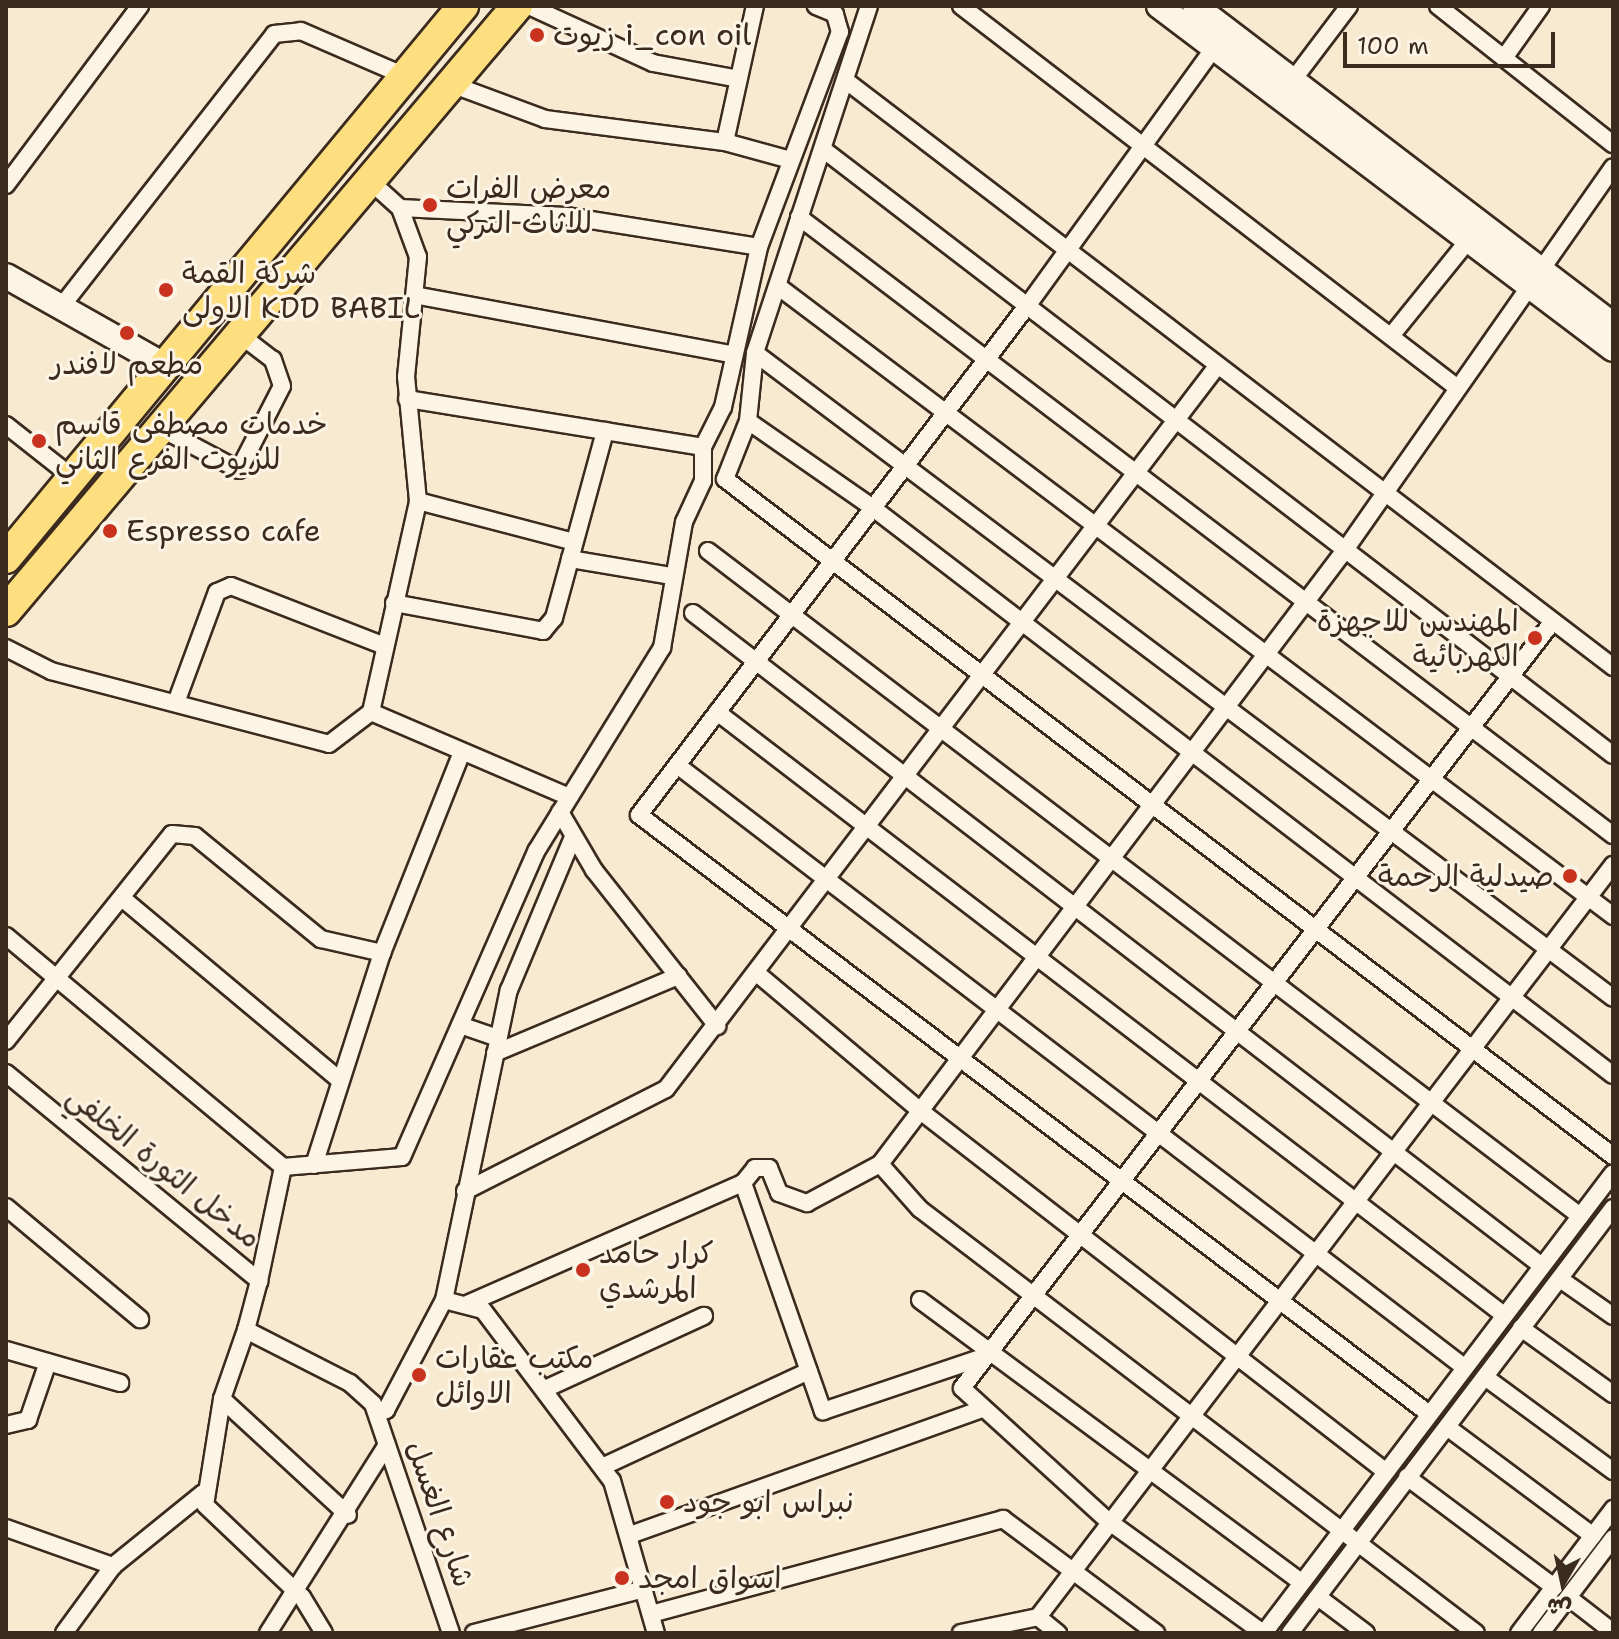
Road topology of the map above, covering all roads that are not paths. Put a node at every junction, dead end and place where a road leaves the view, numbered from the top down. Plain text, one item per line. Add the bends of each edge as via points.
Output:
1 (140, 6) edge
2 (463, 6) edge
3 (517, 6) edge
4 (529, 6) edge
5 (755, 6) edge
6 (816, 6) edge
7 (869, 6) edge
8 (961, 6) edge
9 (1159, 6) edge
10 (1195, 6) edge
11 (1349, 6) edge
12 (1438, 6) edge
13 (1541, 6) edge
14 (1221, 38) junction
15 (1504, 58) junction
16 (405, 76) junction
17 (739, 79) junction
18 (1293, 80) junction
19 (849, 83) junction
20 (451, 84) junction
21 (367, 123) junction
22 (725, 142) junction
23 (1142, 143) junction
24 (1613, 144) edge
25 (398, 147) junction
26 (824, 150) junction
27 (791, 160) junction
28 (1613, 167) edge
29 (370, 181) junction
30 (6, 185) edge
31 (314, 187) junction
32 (400, 208) junction
33 (341, 213) junction
34 (799, 217) junction
35 (1470, 238) junction
36 (759, 247) junction
37 (1065, 249) junction
38 (6, 276) edge
39 (1535, 276) junction
40 (779, 287) junction
41 (420, 296) junction
42 (1027, 306) junction
43 (61, 307) junction
44 (1613, 325) edge
45 (239, 334) junction
46 (1391, 336) junction
47 (1613, 349) edge
48 (755, 353) junction
49 (730, 354) junction
50 (988, 357) junction
51 (164, 365) junction
52 (1218, 365) junction
53 (1455, 386) junction
54 (407, 399) junction
55 (946, 413) junction
56 (748, 421) junction
57 (1176, 421) junction
58 (6, 425) edge
59 (160, 428) junction
60 (605, 431) junction
61 (703, 447) junction
62 (906, 466) junction
63 (1138, 472) junction
64 (72, 477) junction
65 (1383, 491) junction
66 (418, 501) junction
67 (873, 508) junction
68 (1097, 526) junction
69 (572, 550) junction
70 (1345, 550) junction
71 (708, 551) dead end
72 (6, 558) edge
73 (834, 559) junction
74 (672, 576) junction
75 (1057, 579) junction
76 (1306, 601) junction
77 (394, 603) junction
78 (6, 611) edge
79 (693, 613) dead end
80 (793, 613) junction
81 (1553, 621) junction
82 (1023, 624) junction
83 (385, 646) junction
84 (6, 648) edge
85 (1266, 654) junction
86 (756, 663) junction
87 (1613, 667) edge
88 (985, 675) junction
89 (1509, 675) junction
90 (177, 700) junction
91 (1226, 707) junction
92 (371, 712) junction
93 (717, 712) junction
94 (1471, 727) junction
95 (944, 729) junction
96 (462, 752) junction
97 (1191, 752) junction
98 (1613, 755) edge
99 (677, 765) junction
100 (1431, 778) junction
101 (906, 779) junction
102 (569, 797) junction
103 (1152, 803) junction
104 (560, 812) junction
105 (869, 829) junction
106 (1392, 831) junction
107 (1613, 835) edge
108 (573, 837) junction
109 (1111, 856) junction
110 (1613, 865) edge
111 (1355, 878) junction
112 (829, 881) junction
113 (1588, 897) junction
114 (122, 898) junction
115 (1074, 907) junction
116 (1613, 916) edge
117 (1316, 929) junction
118 (791, 932) junction
119 (6, 936) edge
120 (1549, 950) junction
121 (382, 953) junction
122 (1035, 956) junction
123 (759, 975) junction
124 (678, 976) junction
125 (58, 981) junction
126 (1275, 982) junction
127 (1512, 997) junction
128 (1613, 998) edge
129 (995, 1009) junction
130 (460, 1025) junction
131 (717, 1026) junction
132 (1238, 1033) junction
133 (6, 1041) edge
134 (496, 1046) junction
135 (1473, 1048) junction
136 (957, 1058) junction
137 (6, 1073) edge
138 (1613, 1075) edge
139 (341, 1081) junction
140 (1199, 1082) junction
141 (1432, 1102) junction
142 (918, 1109) junction
143 (1160, 1134) junction
144 (1395, 1152) junction
145 (1613, 1156) edge
146 (880, 1164) junction
147 (314, 1165) junction
148 (283, 1167) junction
149 (1613, 1173) edge
150 (743, 1183) junction
151 (1121, 1184) junction
152 (465, 1191) junction
153 (1356, 1202) junction
154 (6, 1207) edge
155 (1613, 1208) edge
156 (1580, 1216) junction
157 (1597, 1228) junction
158 (1081, 1235) junction
159 (1613, 1239) edge
160 (1316, 1254) junction
161 (1542, 1266) junction
162 (1560, 1279) junction
163 (259, 1281) junction
164 (1035, 1297) junction
165 (444, 1300) junction
166 (920, 1300) dead end
167 (467, 1304) junction
168 (1278, 1304) junction
169 (1504, 1315) junction
170 (704, 1316) dead end
171 (1613, 1316) edge
172 (140, 1319) dead end
173 (1521, 1328) junction
174 (246, 1330) junction
175 (6, 1350) edge
176 (991, 1355) junction
177 (1237, 1356) junction
178 (48, 1362) junction
179 (1464, 1367) junction
180 (809, 1371) junction
181 (1485, 1377) junction
182 (120, 1383) dead end
183 (545, 1389) junction
184 (1613, 1394) edge
185 (222, 1399) junction
186 (979, 1410) junction
187 (378, 1413) junction
188 (1428, 1413) junction
189 (1192, 1416) junction
190 (6, 1425) edge
191 (1447, 1427) junction
192 (387, 1445) junction
193 (602, 1467) junction
194 (1149, 1469) junction
195 (1385, 1471) junction
196 (1613, 1471) edge
197 (1407, 1477) junction
198 (203, 1493) junction
199 (1613, 1509) edge
200 (348, 1515) junction
201 (1108, 1521) junction
202 (6, 1528) edge
203 (1341, 1530) junction
204 (630, 1535) junction
205 (1593, 1536) junction
206 (1357, 1542) junction
207 (1610, 1547) edge
208 (113, 1566) junction
209 (1072, 1570) junction
210 (1301, 1582) junction
211 (1554, 1587) junction
212 (644, 1589) junction
213 (297, 1592) junction
214 (1318, 1597) junction
215 (1569, 1598) junction
216 (651, 1614) junction
217 (1038, 1617) junction
218 (1004, 1628) edge
219 (1613, 1632) edge
220 (64, 1633) edge
221 (268, 1633) edge
222 (324, 1633) edge
223 (451, 1633) edge
224 (474, 1633) edge
225 (656, 1633) edge
226 (961, 1633) edge
227 (1058, 1633) edge
228 (1156, 1633) edge
229 (1264, 1633) edge
230 (1290, 1633) edge
231 (1366, 1633) edge
232 (1476, 1633) edge
233 (1519, 1633) edge
234 (1541, 1633) edge

1 - 30 street
2 - 16 highway
3 - 20 highway
4 - 17 street via 653,63
5 - 17 street
6 - 27 street via 835,14 840,32
7 - 19 street
8 - 23 street
9 - 14 street
10 - 14 street
11 - 18 street
12 - 15 street
13 - 15 street
14 - 18 street
14 - 23 street
14 - 35 street
15 - 24 street
16 - 21 highway
16 - 43 street via 301,31 274,34
17 - 22 street
18 - 39 street
19 - 26 street
19 - 37 street
20 - 22 street via 545,119
20 - 25 highway
21 - 25 highway via 370,142
21 - 31 highway
22 - 27 street
23 - 37 street
23 - 46 street
25 - 29 highway
26 - 34 street
26 - 42 street
27 - 36 street
28 - 39 street
29 - 32 street
29 - 33 highway
31 - 33 highway via 338,189
31 - 51 highway
32 - 36 street via 566,216
32 - 41 street via 414,238
33 - 45 highway
34 - 40 street
34 - 50 street
35 - 39 street
35 - 46 street
36 - 49 street
37 - 42 street
37 - 52 street
38 - 43 street
39 - 44 street
39 - 47 street
39 - 53 street
40 - 48 street
40 - 55 street
41 - 49 street
41 - 54 street
42 - 50 street
42 - 57 street
43 - 51 street
45 - 59 highway
45 - 59 street via 273,360 282,386 239,470
46 - 53 street
48 - 56 street
48 - 62 street
49 - 61 street via 723,407
50 - 55 street
50 - 63 street
51 - 64 highway
52 - 57 street
52 - 65 street
53 - 65 street
54 - 60 street
54 - 66 street
55 - 62 street
55 - 68 street
56 - 67 street
56 - 73 street via 725,479
57 - 63 street
57 - 70 street
58 - 64 street
59 - 78 highway
60 - 61 street
60 - 69 street
61 - 74 street via 703,481
62 - 67 street
62 - 75 street
63 - 68 street
63 - 76 street
64 - 72 highway
65 - 70 street
65 - 81 street
66 - 69 street
66 - 77 street
67 - 73 street
67 - 82 street
68 - 75 street
68 - 85 street
69 - 74 street
69 - 77 street via 543,631
70 - 76 street
70 - 89 street
71 - 80 street
73 - 80 street
73 - 88 street
74 - 102 street via 662,648
75 - 82 street
75 - 91 street
76 - 85 street
76 - 94 street
77 - 83 street
79 - 86 street
80 - 86 street
80 - 95 street
81 - 87 street
81 - 89 street
82 - 88 street
82 - 97 street
83 - 90 street via 231,586 217,592
83 - 92 street
84 - 90 street via 51,671
85 - 91 street
85 - 100 street
86 - 93 street
86 - 101 street
88 - 95 street
88 - 103 street
89 - 94 street
89 - 98 street
90 - 92 street via 329,744
91 - 97 street
91 - 106 street
92 - 96 street
93 - 99 street
93 - 105 street
94 - 100 street
94 - 107 street
95 - 101 street
95 - 109 street
96 - 102 street
96 - 121 street
97 - 103 street
97 - 111 street
99 - 112 street
99 - 118 street via 639,815
100 - 106 street
100 - 113 street
101 - 105 street
101 - 115 street
102 - 104 street
103 - 109 street
103 - 117 street
104 - 108 street
104 - 130 street
105 - 112 street
105 - 122 street
106 - 111 street
106 - 120 street
108 - 124 street
108 - 134 street via 519,960
109 - 115 street
109 - 126 street
110 - 113 street
111 - 117 street
111 - 127 street
112 - 118 street
112 - 129 street
113 - 116 street
113 - 120 street
114 - 121 street via 172,834 184,832 321,939
114 - 125 street
114 - 139 street
115 - 122 street
115 - 132 street
117 - 126 street
117 - 135 street
118 - 123 street
118 - 136 street
119 - 125 street
120 - 127 street
120 - 128 street
121 - 139 street
122 - 129 street
122 - 140 street
123 - 131 street
123 - 142 street
124 - 131 street
124 - 134 street
125 - 133 street
125 - 148 street
126 - 132 street
126 - 141 street
127 - 135 street
127 - 138 street
129 - 136 street
129 - 143 street
130 - 134 street
130 - 147 street via 402,1157
131 - 152 street via 656,1096
132 - 140 street
132 - 144 street
134 - 152 street
135 - 141 street
135 - 145 street
136 - 142 street
136 - 151 street
137 - 163 street, مدخل الثورة الخلفي
139 - 147 street
140 - 143 street
140 - 153 street
141 - 144 street
141 - 156 street
142 - 146 street
142 - 158 street
143 - 151 street
143 - 160 street
144 - 153 street
144 - 161 street
146 - 150 street via 807,1203 779,1193 769,1168 755,1168
146 - 164 street via 920,1209
147 - 148 street
148 - 163 street
149 - 156 street
150 - 167 street
150 - 180 street
151 - 158 street
151 - 168 street
152 - 165 street
153 - 160 street
153 - 169 street
154 - 172 street
155 - 157 street
156 - 161 street
157 - 159 street
157 - 162 street
158 - 164 street
158 - 177 street
160 - 168 street
160 - 179 street
161 - 169 street
162 - 171 street
162 - 173 street
163 - 174 street, مدخل الثورة الخلفي
164 - 176 street
164 - 189 street
165 - 167 street
165 - 187 street via 386,1410
166 - 176 street
167 - 183 street via 500,1326
168 - 177 street
168 - 188 street
169 - 179 street
170 - 183 street
173 - 181 street
173 - 184 street
174 - 185 street, مدخل الثورة الخلفي
174 - 187 street via 359,1389
175 - 178 street
176 - 180 street via 823,1411
176 - 186 street via 962,1388
176 - 194 street
177 - 189 street
177 - 195 street
178 - 182 street
178 - 190 street via 28,1420
179 - 188 street
180 - 193 street
181 - 191 street
181 - 196 street
183 - 193 street
185 - 198 street, مدخل الثورة الخلفي
185 - 200 street
186 - 201 street
186 - 204 street
187 - 192 street, شارع الغسل
188 - 195 street
189 - 194 street
189 - 203 street
191 - 197 street
191 - 205 street
192 - 200 street
192 - 223 street, شارع الغسل
193 - 204 street
194 - 201 street
194 - 210 street
195 - 203 street
197 - 206 street
197 - 211 street
198 - 208 street
198 - 213 street via 210,1516
199 - 205 street
200 - 213 street
201 - 209 street
201 - 229 street
202 - 208 street
203 - 206 street
203 - 210 street
204 - 212 street
205 - 211 street
206 - 214 street
206 - 232 street
207 - 215 street
208 - 220 street
209 - 216 street via 1003,1519
209 - 217 street
209 - 228 street
210 - 229 street
211 - 233 street
212 - 216 street
212 - 224 street
213 - 221 street
213 - 222 street
214 - 230 street
214 - 231 street
215 - 219 street
215 - 234 street
216 - 225 street
217 - 218 street
217 - 227 street
218 - 226 street

